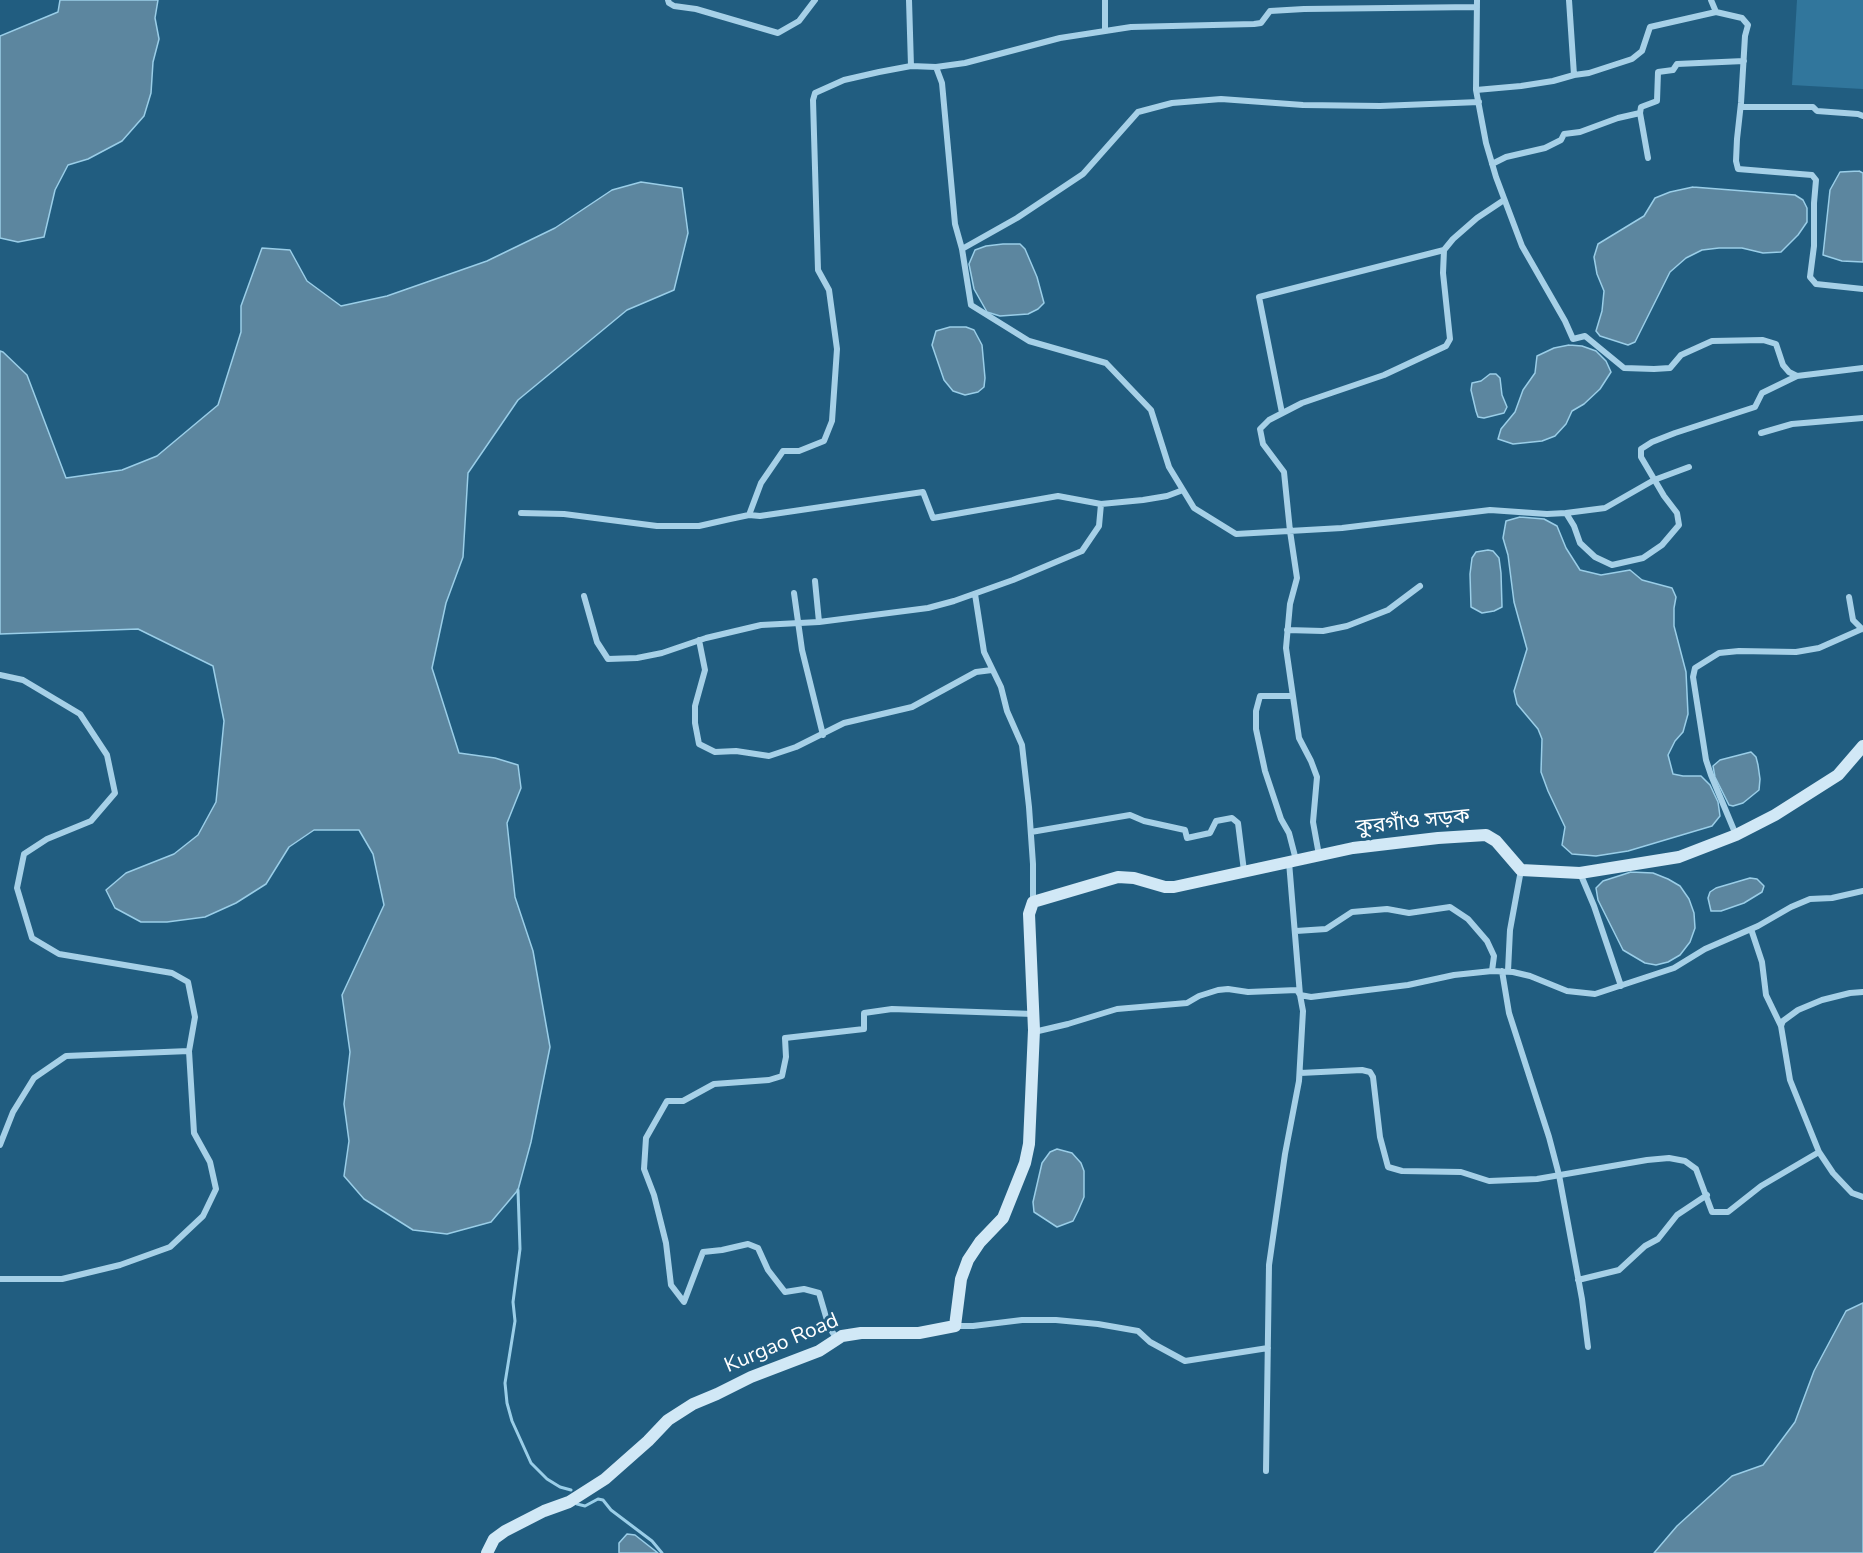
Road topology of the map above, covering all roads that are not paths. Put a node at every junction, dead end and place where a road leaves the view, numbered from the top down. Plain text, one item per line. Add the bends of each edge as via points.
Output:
1 (668, 0) edge
2 (815, 0) edge
3 (909, 0) edge
4 (1105, 0) edge
5 (1569, 0) edge
6 (1711, 0) edge
7 (1477, 3) edge
8 (1716, 12) junction
9 (1105, 31) junction
10 (1744, 61) junction
11 (911, 66) junction
12 (936, 67) junction
13 (1574, 75) junction
14 (1476, 90) junction
15 (1479, 102) junction
16 (1741, 107) junction
17 (1640, 113) junction
18 (1863, 116) edge
19 (1648, 158) dead end
20 (1492, 164) junction
21 (1504, 200) junction
22 (962, 249) junction
23 (1444, 250) junction
24 (1863, 289) edge
25 (1863, 368) edge
26 (1797, 376) junction
27 (1282, 413) junction
28 (1863, 418) edge
29 (1761, 433) dead end
30 (1689, 467) dead end
31 (1654, 480) junction
32 (1183, 490) junction
33 (1101, 504) junction
34 (520, 513) dead end
35 (1566, 513) junction
36 (749, 515) junction
37 (1290, 531) junction
38 (815, 581) dead end
39 (1420, 586) dead end
40 (794, 593) dead end
41 (975, 594) junction
42 (584, 596) dead end
43 (1849, 597) dead end
44 (819, 622) junction
45 (799, 623) junction
46 (1862, 629) edge
47 (1287, 630) junction
48 (699, 640) junction
49 (992, 670) junction
50 (0, 675) edge
51 (1292, 696) junction
52 (823, 735) junction
53 (1863, 746) edge
54 (1031, 832) junction
55 (1736, 835) junction
56 (1319, 855) junction
57 (1293, 861) junction
58 (1521, 870) junction
59 (1244, 873) junction
60 (1580, 873) junction
61 (1863, 891) edge
62 (1033, 902) junction
63 (1751, 929) junction
64 (1296, 931) junction
65 (1492, 970) junction
66 (1505, 971) junction
67 (1621, 986) junction
68 (1863, 992) edge
69 (1300, 995) junction
70 (1033, 1014) junction
71 (1781, 1026) junction
72 (1033, 1032) junction
73 (189, 1051) junction
74 (1300, 1073) junction
75 (0, 1145) edge
76 (1819, 1152) junction
77 (1559, 1175) junction
78 (1707, 1195) junction
79 (1863, 1197) edge
80 (0, 1279) edge
81 (1578, 1280) junction
82 (955, 1326) junction
83 (837, 1339) junction
84 (1588, 1347) dead end
85 (1268, 1348) junction
86 (1266, 1471) dead end
87 (487, 1553) edge

1 - 2 street via 674,6 778,33 799,21
3 - 11 street
4 - 9 street
5 - 13 street
6 - 8 street
7 - 9 street via 1270,11 1261,23
7 - 14 street
8 - 10 street via 1742,18 1748,25
8 - 13 street via 1650,27 1642,51 1632,59
9 - 12 street
10 - 16 street
10 - 17 street via 1677,64 1673,70 1658,72 1657,101 1641,107
11 - 12 street
11 - 36 street via 844,80 815,93 818,270 829,290 837,349 832,421 824,441 799,451 783,452 761,483
12 - 22 street via 942,83 955,224
13 - 14 street
14 - 15 street
15 - 20 street
15 - 22 street via 1380,106 1221,99 1138,112 1083,174
16 - 18 street via 1813,107 1817,111
16 - 24 street via 1738,170 1812,176 1816,180 1810,277 1816,284
17 - 19 street
17 - 20 street via 1564,134 1562,140 1545,148
20 - 21 street
21 - 23 street via 1477,218
21 - 26 street via 1522,246 1573,339 1585,336 1624,368 1654,369 1670,368 1681,355 1712,341 1763,340 1776,344 1783,365
22 - 32 street via 971,305 1029,340 1106,363 1151,410 1169,467
23 - 27 street via 1450,339 1446,346 1384,375
23 - 27 street via 1259,297
25 - 26 street
26 - 31 street via 1761,393 1755,407 1652,441 1641,449 1641,457
27 - 37 street via 1260,429 1263,444 1284,472
28 - 29 street via 1792,424
30 - 31 street
31 - 35 street via 1605,508
31 - 35 street via 1677,513 1679,525 1662,545 1643,558 1612,565 1595,557 1580,543
32 - 33 street via 1167,496
32 - 37 street via 1194,508 1236,534
33 - 36 street via 1058,496 933,518 923,492
33 - 41 street via 1099,526 1082,551
34 - 36 street via 564,514 657,526 699,526
35 - 37 street via 1490,510
37 - 47 street via 1297,578
38 - 44 street
39 - 47 street via 1388,610 1347,626 1323,631
40 - 45 street
41 - 44 street via 928,608
41 - 49 street via 984,652
42 - 48 street via 597,642 608,659 662,653
43 - 46 street via 1853,620
44 - 45 street
45 - 48 street via 760,625
45 - 52 street
46 - 55 street via 1819,648 1796,652 1719,653 1695,668 1692,677 1706,760
47 - 51 street
48 - 52 street via 705,670 695,706 699,744 715,752 770,756
49 - 52 street via 976,672 912,707 844,723
49 - 54 street via 1022,745
50 - 73 street via 24,680 80,714 107,755 115,793 91,821 47,839 24,854 17,888 32,938 59,954 172,973 188,982 195,1017
51 - 56 street via 1299,738 1317,777 1313,822
51 - 57 street via 1260,696 1256,729 1265,771 1289,832
53 - 55 street via 1838,775
54 - 59 street via 1130,815 1185,830 1187,838 1210,832 1216,820 1232,818 1238,823
54 - 62 street
55 - 60 street via 1679,857
56 - 57 street, কুরগাঁও সড়ক
56 - 58 street, কুরগাঁও সড়ক via 1486,835
57 - 59 street, কুরগাঁও সড়ক
57 - 64 street
58 - 60 street
58 - 66 street
59 - 62 street, কুরগাঁও সড়ক via 1174,887 1118,877
60 - 67 street
61 - 63 street via 1810,899
62 - 70 street via 1029,914
63 - 67 street via 1674,968
63 - 71 street via 1762,962 1766,995
64 - 65 street via 1326,929 1352,912 1387,909 1409,913 1450,907 1468,919 1487,941 1494,956
64 - 69 street
65 - 66 street
65 - 69 street via 1334,995
66 - 67 street via 1582,994
66 - 77 street via 1509,1013
68 - 71 street via 1822,1000 1798,1010
69 - 72 street via 1297,990 1248,992 1228,988 1187,1003 1117,1008
69 - 74 street
70 - 72 street
70 - 83 street via 892,1009 864,1013 864,1029 785,1038 782,1076 714,1084 682,1101 667,1101 646,1138 644,1169 666,1243 671,1285 684,1302 703,1252 748,1244 758,1248 785,1292 804,1289 819,1293 829,1327
71 - 76 street via 1790,1080
72 - 82 street via 1030,1131 1025,1163 1003,1218 968,1260 961,1279
73 - 75 street via 66,1056 34,1078 13,1112
73 - 80 street via 194,1133 210,1162 216,1190 203,1216 170,1247 120,1265 62,1279
74 - 77 street via 1370,1072 1388,1167 1402,1171 1461,1172 1489,1181
74 - 85 street via 1269,1265
76 - 78 street via 1761,1186 1728,1212 1712,1212
76 - 79 street via 1833,1173
77 - 78 street via 1669,1158 1685,1161 1696,1169
77 - 81 street
78 - 81 street via 1677,1215 1658,1239 1619,1270
81 - 84 street
82 - 83 street, Kurgao Road via 920,1333 861,1333
82 - 85 street via 1022,1320 1098,1324 1138,1331 1185,1361
83 - 87 street, Kurgao Road via 819,1351 693,1404 668,1420 605,1479 569,1502 505,1531 494,1539
85 - 86 street

